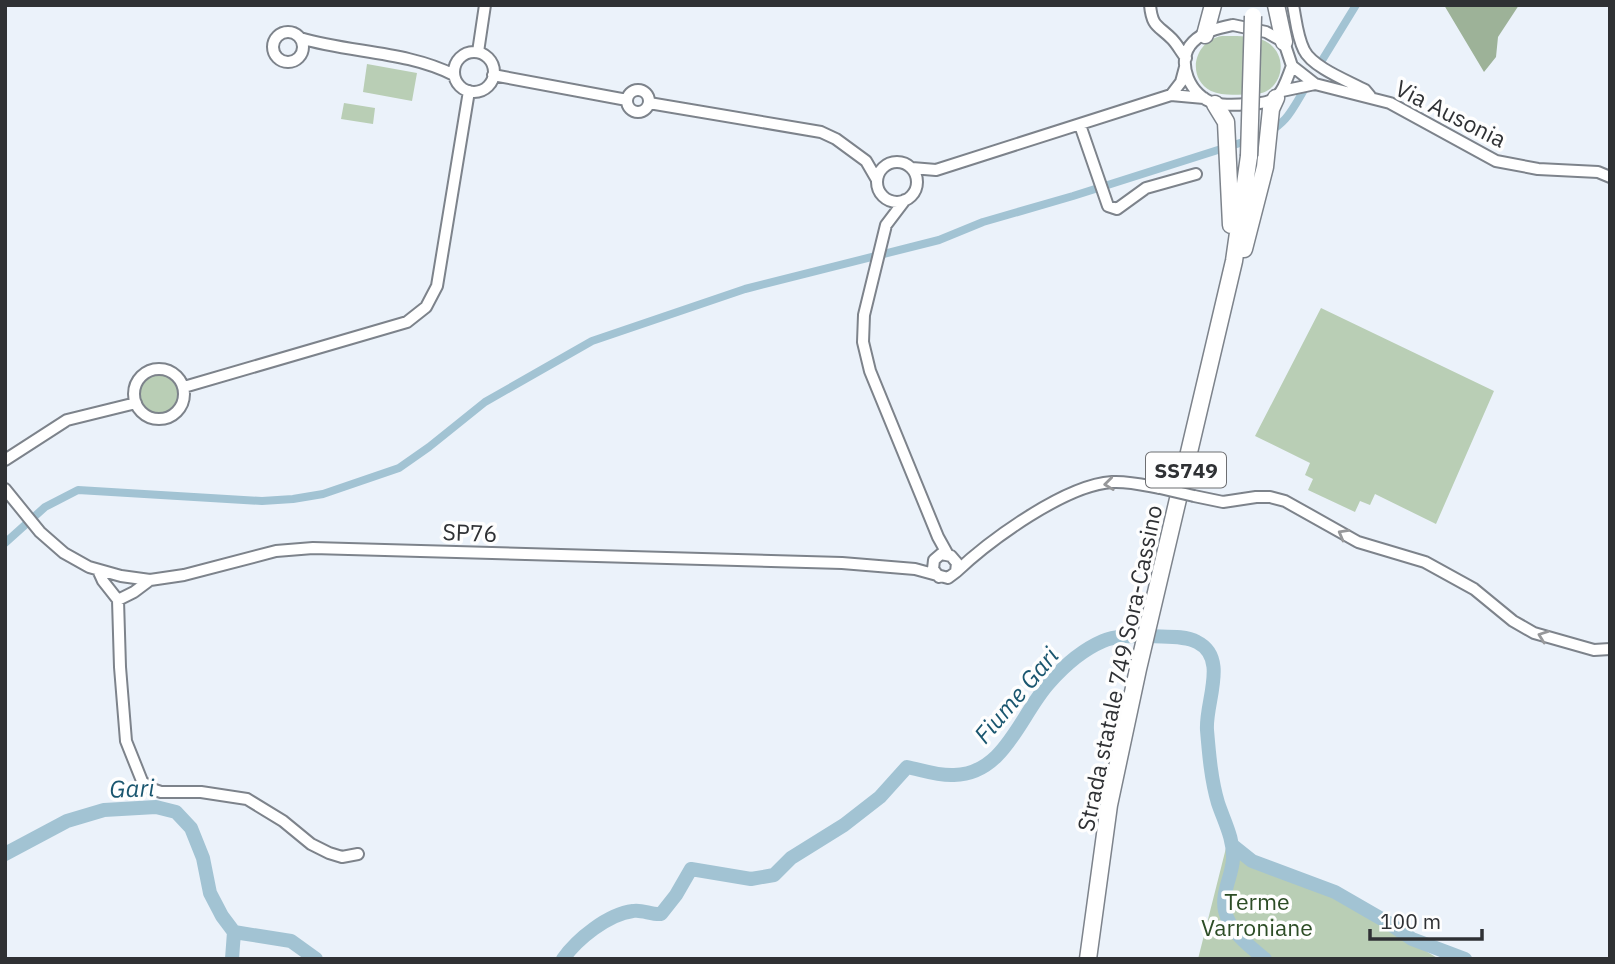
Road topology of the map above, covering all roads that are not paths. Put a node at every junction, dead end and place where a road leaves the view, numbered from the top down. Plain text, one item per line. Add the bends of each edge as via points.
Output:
1 (485, 5) edge
2 (1150, 5) edge
3 (1213, 5) edge
4 (1276, 5) edge
5 (1293, 5) edge
6 (1253, 9) edge
7 (326, 33) dead end
8 (1202, 37) junction
9 (300, 38) junction
10 (1172, 39) junction
11 (1284, 42) junction
12 (324, 45) junction
13 (302, 51) junction
14 (478, 52) junction
15 (1186, 62) junction
16 (456, 63) junction
17 (435, 65) junction
18 (1292, 66) junction
19 (454, 75) junction
20 (493, 75) junction
21 (1315, 84) junction
22 (469, 91) junction
23 (1279, 94) junction
24 (1171, 95) junction
25 (1372, 98) junction
26 (1209, 101) junction
27 (1080, 125) junction
28 (866, 161) junction
29 (890, 163) junction
30 (912, 167) junction
31 (936, 170) junction
32 (1196, 174) dead end
33 (1610, 177) edge
34 (877, 180) junction
35 (916, 189) junction
36 (882, 195) junction
37 (905, 200) junction
38 (886, 225) junction
39 (1223, 315) junction
40 (184, 387) junction
41 (136, 403) junction
42 (5, 460) edge
43 (5, 489) edge
44 (938, 537) junction
45 (950, 556) junction
46 (972, 558) junction
47 (935, 559) junction
48 (915, 569) junction
49 (98, 570) junction
50 (956, 572) junction
51 (939, 577) junction
52 (150, 580) junction
53 (118, 600) junction
54 (1610, 649) edge
55 (358, 854) dead end
56 (1088, 959) edge

1 - 14 street
2 - 10 street via 1151,19
3 - 8 highway
4 - 11 highway
5 - 25 street via 1304,52
6 - 39 highway, Strada statale 749 Sora-Cassino / SS749, bridge via 1249,156
7 - 12 street
8 - 10 street
8 - 11 street via 1233,25 1266,32
8 - 15 street via 1192,43
9 - 12 street
9 - 13 street
9 - 13 street via 292,32 282,33 274,49 278,58 287,61
10 - 15 street
11 - 18 street
12 - 13 street
12 - 17 street via 398,51
14 - 16 street via 465,54
14 - 20 street via 492,63
15 - 24 street via 1181,82
15 - 26 street via 1191,85
16 - 17 street
16 - 19 street
17 - 19 street
18 - 21 street, Via Ausonia
18 - 23 street
19 - 22 street via 459,86
20 - 22 street via 485,88
20 - 28 street via 627,100 638,112 649,103 821,132
21 - 23 street, Via Ausonia
21 - 25 street, Via Ausonia
22 - 40 street via 437,286 426,307 407,322
23 - 26 street via 1268,102 1236,106
23 - 39 highway via 1270,115 1266,156 1242,257
24 - 26 street
24 - 27 street
25 - 33 street, Via Ausonia via 1405,110 1496,161
26 - 39 highway via 1226,122 1227,132 1231,237
27 - 31 street
27 - 32 street via 1110,208 1117,209 1146,188
28 - 29 street
28 - 34 street
29 - 30 street
29 - 34 street
30 - 31 street
30 - 35 street
31 - 35 street
34 - 36 street
35 - 37 street
36 - 37 street via 893,201
36 - 38 street
37 - 38 street
38 - 44 street via 864,315 863,342 870,372
39 - 56 highway, Strada statale 749 Sora-Cassino / SS749 via 1109,805
40 - 41 street via 182,404 170,416 146,416
40 - 41 street via 175,373 151,369 138,379
41 - 42 street via 67,420
43 - 49 street, SP76 via 64,553
44 - 45 street
44 - 47 street
45 - 46 street, SP76
45 - 47 street, SP76 via 942,554
45 - 50 street via 957,563
46 - 50 street
54 -> 46 street, bridge via 1594,650 1534,634 1474,589 1425,562 1358,542 1270,497 1223,502 1133,482 1110,482 1059,499
47 - 48 street, SP76
47 - 51 street via 933,569
48 - 51 street, SP76
48 - 52 street, SP76 via 313,548 276,551
49 - 52 street, SP76
49 - 53 street
50 - 51 street
52 - 53 street
53 - 55 street via 126,741 142,781 161,792 247,799 329,853 342,857

